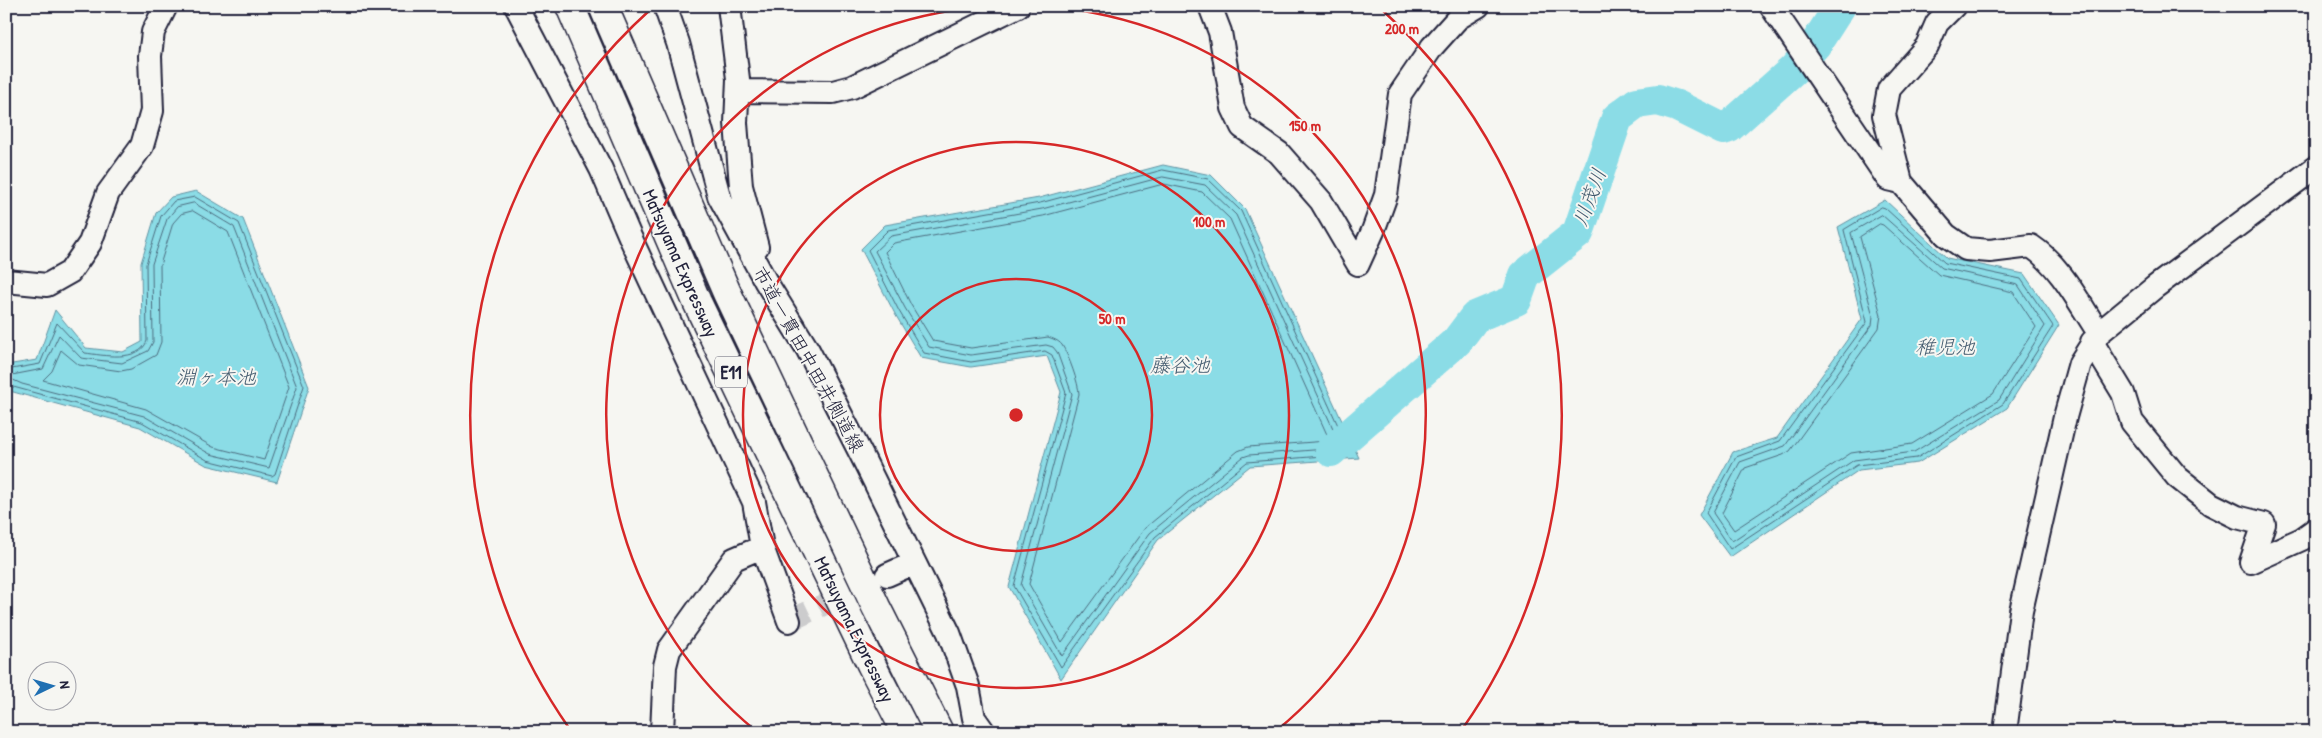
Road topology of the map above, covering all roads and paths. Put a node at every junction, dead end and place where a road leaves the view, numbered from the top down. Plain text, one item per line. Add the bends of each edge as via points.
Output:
1 (166, 6) edge
2 (516, 6) edge
3 (570, 6) edge
4 (604, 6) edge
5 (665, 6) edge
6 (729, 6) edge
7 (1018, 6) edge
8 (1210, 6) edge
9 (1478, 6) edge
10 (1771, 6) edge
11 (1954, 6) edge
12 (738, 91) junction
13 (2316, 167) edge
14 (1900, 182) junction
15 (6, 281) edge
16 (766, 282) junction
17 (2096, 338) junction
18 (2316, 529) edge
19 (762, 547) junction
20 (914, 563) junction
21 (887, 575) dead end
22 (876, 608) junction
23 (789, 621) dead end
24 (662, 732) edge
25 (904, 732) edge
26 (939, 732) edge
27 (950, 732) edge
28 (984, 732) edge
29 (2005, 732) edge

1 - 15 street via 153,32 150,56 152,111 142,146 108,193 90,243 70,272 47,285
2 - 19 street via 600,169 754,502
3 - 25 highway, Matsuyama Expressway / E11 via 697,302
4 - 22 highway, Matsuyama Expressway / E11 via 727,293
5 - 16 street, 市道一貫田中田井側道線 via 719,196
6 - 12 street
7 - 12 street via 852,87 833,92
8 - 9 street via 1220,32 1233,108 1242,127 1279,153 1321,201 1358,264 1386,195 1400,94 1432,47 1458,18
10 - 14 street via 1888,179
11 - 14 street via 1937,22 1927,46 1889,90 1884,115
12 - 16 street via 736,123 741,186
13 - 17 street via 2155,287
14 - 17 street via 1946,234 1966,250 2031,246 2043,254 2057,270
16 - 20 street, 市道一貫田中田井側道線 via 808,350
17 - 18 street via 2123,393 2132,422 2177,477 2211,504 2237,517 2264,524 2251,562 2302,539
17 - 29 street via 2080,363 2065,417 2021,611
19 - 23 street
19 - 24 street via 734,559 669,650 665,666
20 - 21 street
20 - 28 street, 市道一貫田中田井側道線 via 948,633 968,686 974,718
22 - 26 highway, Matsuyama Expressway / E11
22 - 27 highway

